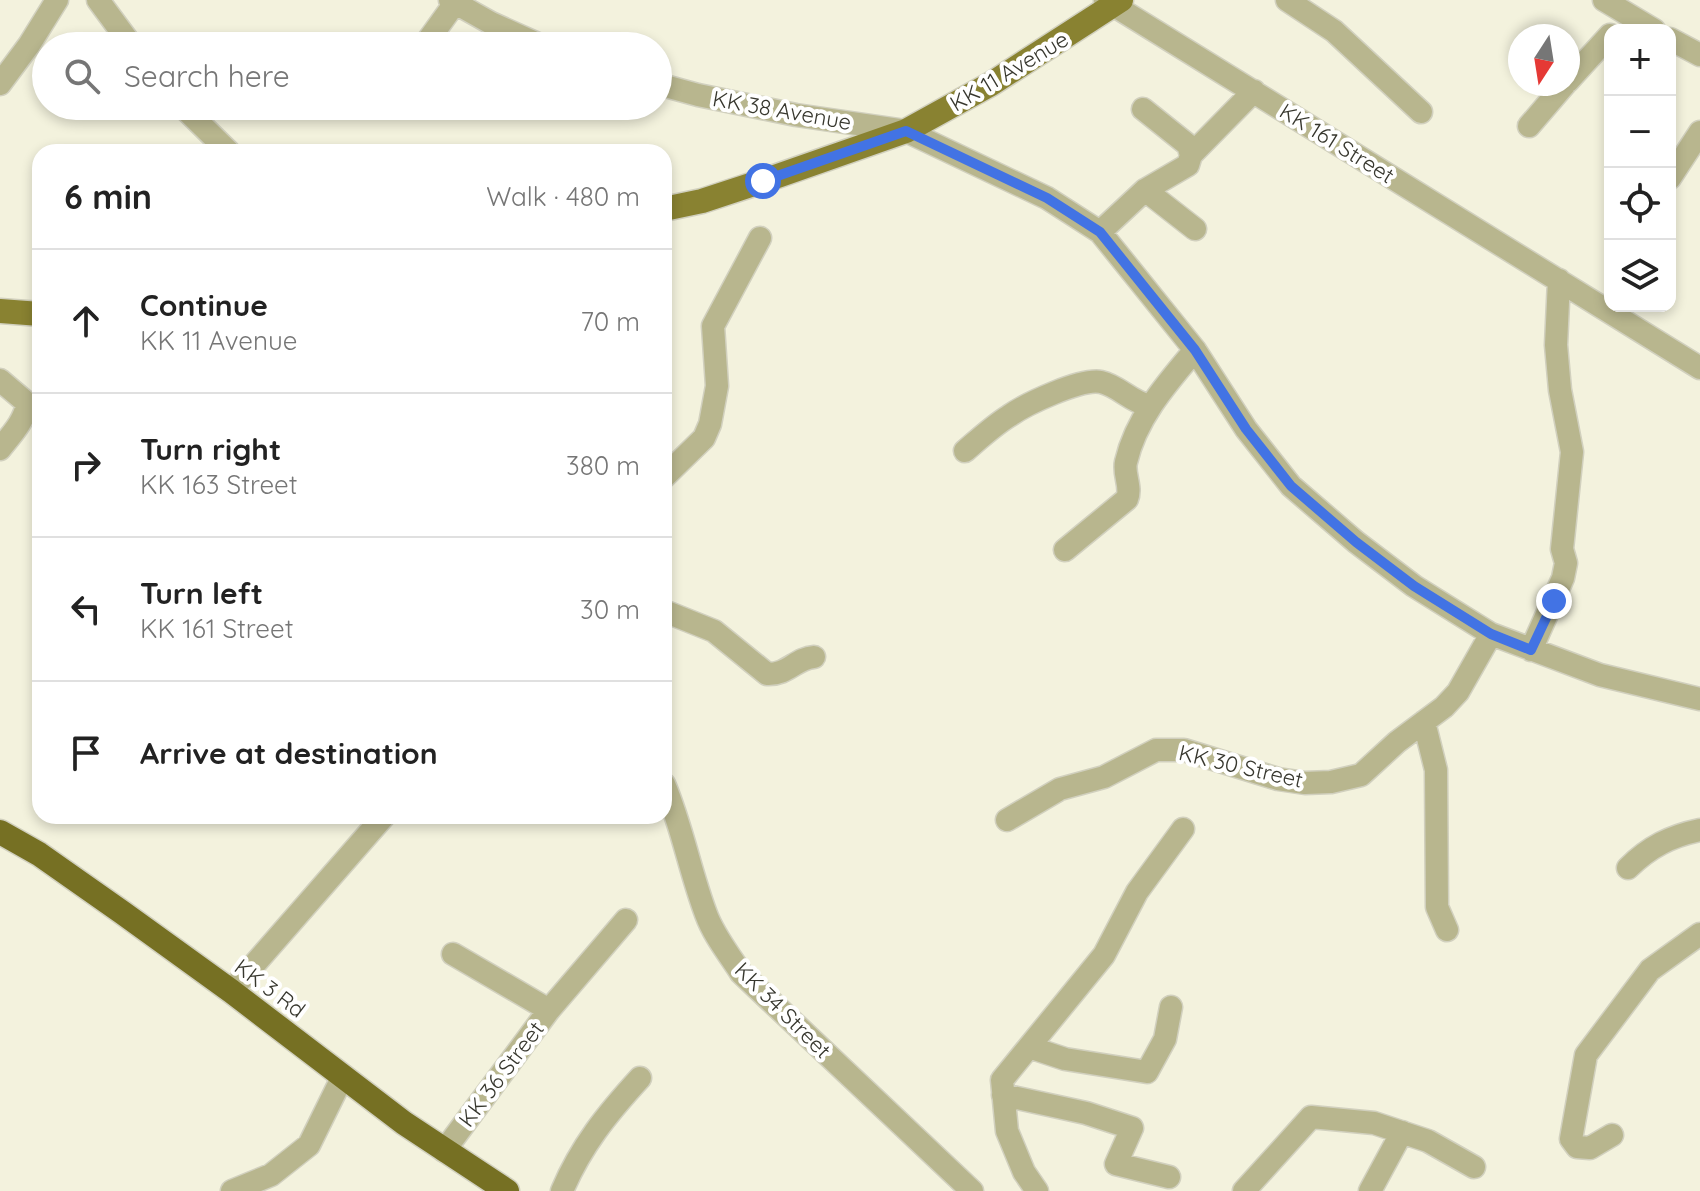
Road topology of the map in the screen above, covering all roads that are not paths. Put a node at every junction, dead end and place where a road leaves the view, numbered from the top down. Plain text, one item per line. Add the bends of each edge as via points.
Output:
1 (57, 0) edge
2 (126, 0) edge
3 (1287, 0) edge
4 (1604, 0) edge
5 (453, 2) edge
6 (1114, 2) edge
7 (104, 9) edge
8 (1621, 23) edge
9 (37, 32) edge
10 (121, 32) edge
11 (433, 32) edge
12 (511, 32) edge
13 (32, 40) edge
14 (1604, 42) edge
15 (1676, 42) edge
16 (1700, 55) edge
17 (1580, 68) edge
18 (0, 84) edge
19 (672, 88) edge
20 (1254, 91) junction
21 (1556, 96) edge
22 (1143, 109) dead end
23 (1421, 112) dead end
24 (196, 120) edge
25 (1529, 126) dead end
26 (906, 131) junction
27 (1700, 132) edge
28 (221, 144) edge
29 (1191, 155) junction
30 (1676, 169) edge
31 (1145, 190) junction
32 (672, 207) edge
33 (1195, 229) dead end
34 (1100, 232) junction
35 (760, 238) dead end
36 (1559, 280) junction
37 (0, 311) edge
38 (32, 313) edge
39 (1195, 350) junction
40 (1700, 368) edge
41 (0, 380) edge
42 (1150, 406) junction
43 (0, 449) edge
44 (965, 451) dead end
45 (672, 469) edge
46 (1065, 550) dead end
47 (672, 614) edge
48 (1491, 634) junction
49 (1531, 650) junction
50 (814, 657) dead end
51 (1700, 699) edge
52 (1424, 722) junction
53 (672, 804) edge
54 (1007, 820) dead end
55 (377, 824) edge
56 (1183, 829) dead end
57 (1700, 830) edge
58 (0, 832) edge
59 (1628, 868) dead end
60 (626, 920) dead end
61 (1447, 930) dead end
62 (1700, 934) edge
63 (453, 954) dead end
64 (231, 991) junction
65 (1171, 1007) dead end
66 (549, 1010) junction
67 (1029, 1047) junction
68 (343, 1076) junction
69 (640, 1078) dead end
70 (1003, 1095) junction
71 (1402, 1132) junction
72 (1612, 1135) dead end
73 (444, 1151) junction
74 (1474, 1167) dead end
75 (1169, 1177) dead end
76 (232, 1191) edge
77 (507, 1191) edge
78 (562, 1191) edge
79 (972, 1191) edge
80 (1037, 1191) edge
81 (1244, 1191) edge
82 (1370, 1191) edge

1 - 9 street
2 - 7 street
3 - 23 street via 1334,31
4 - 8 street
5 - 11 street
5 - 12 street
6 - 20 street, KK 161 Street
6 - 26 main road, KK 11 Avenue via 991,84
7 - 10 street
13 - 18 street
14 - 17 street
15 - 16 street
19 - 26 street, KK 38 Avenue via 796,115
20 - 29 street
20 - 36 street, KK 161 Street
21 - 25 street
22 - 29 street via 1188,145
24 - 28 street
26 - 32 main road, KK 11 Avenue
26 - 34 street, KK 38 Avenue via 1047,198
27 - 30 street
29 - 31 street via 1188,165
31 - 33 street
31 - 34 street
34 - 39 street, KK 38 Avenue
35 - 45 street via 713,326 717,386 710,424 704,438
36 - 40 street, KK 161 Street
36 - 49 street via 1556,345 1572,452 1562,549 1566,563
37 - 38 main road
39 - 42 street
39 - 48 street, KK 38 Avenue via 1291,486 1414,586
41 - 43 street via 27,403 26,413
42 - 44 street via 1113,386 1077,384 1011,414
42 - 46 street via 1125,466 1127,499
47 - 50 street via 714,631 767,674 778,675
48 - 49 street, KK 38 Avenue
48 - 52 street, KK 30 Street via 1458,692
49 - 51 street, KK 38 Avenue via 1600,675
52 - 54 street, KK 30 Street via 1361,775 1331,782 1278,779 1184,750 1156,750 1104,777 1060,789
52 - 61 street via 1436,770 1437,907
53 - 79 street, KK 34 Street via 706,914 741,973
55 - 64 street
56 - 67 street via 1137,892 1104,955
57 - 59 street via 1644,851
58 - 64 highway, KK 3 Rd
60 - 66 street
62 - 72 street via 1650,970 1586,1055 1571,1139 1577,1147 1590,1148
63 - 66 street, KK 36 Street
64 - 68 highway, KK 3 Rd
65 - 67 street via 1165,1039 1147,1072 1065,1059
66 - 73 street, KK 36 Street
67 - 70 street via 1002,1080
68 - 73 highway, KK 3 Rd
68 - 76 street via 309,1145 271,1175
69 - 78 street via 601,1120
70 - 75 street via 1132,1128 1116,1164
70 - 80 street via 1007,1131
71 - 74 street
71 - 81 street via 1374,1123 1311,1117
71 - 82 street
73 - 77 highway, KK 3 Rd

